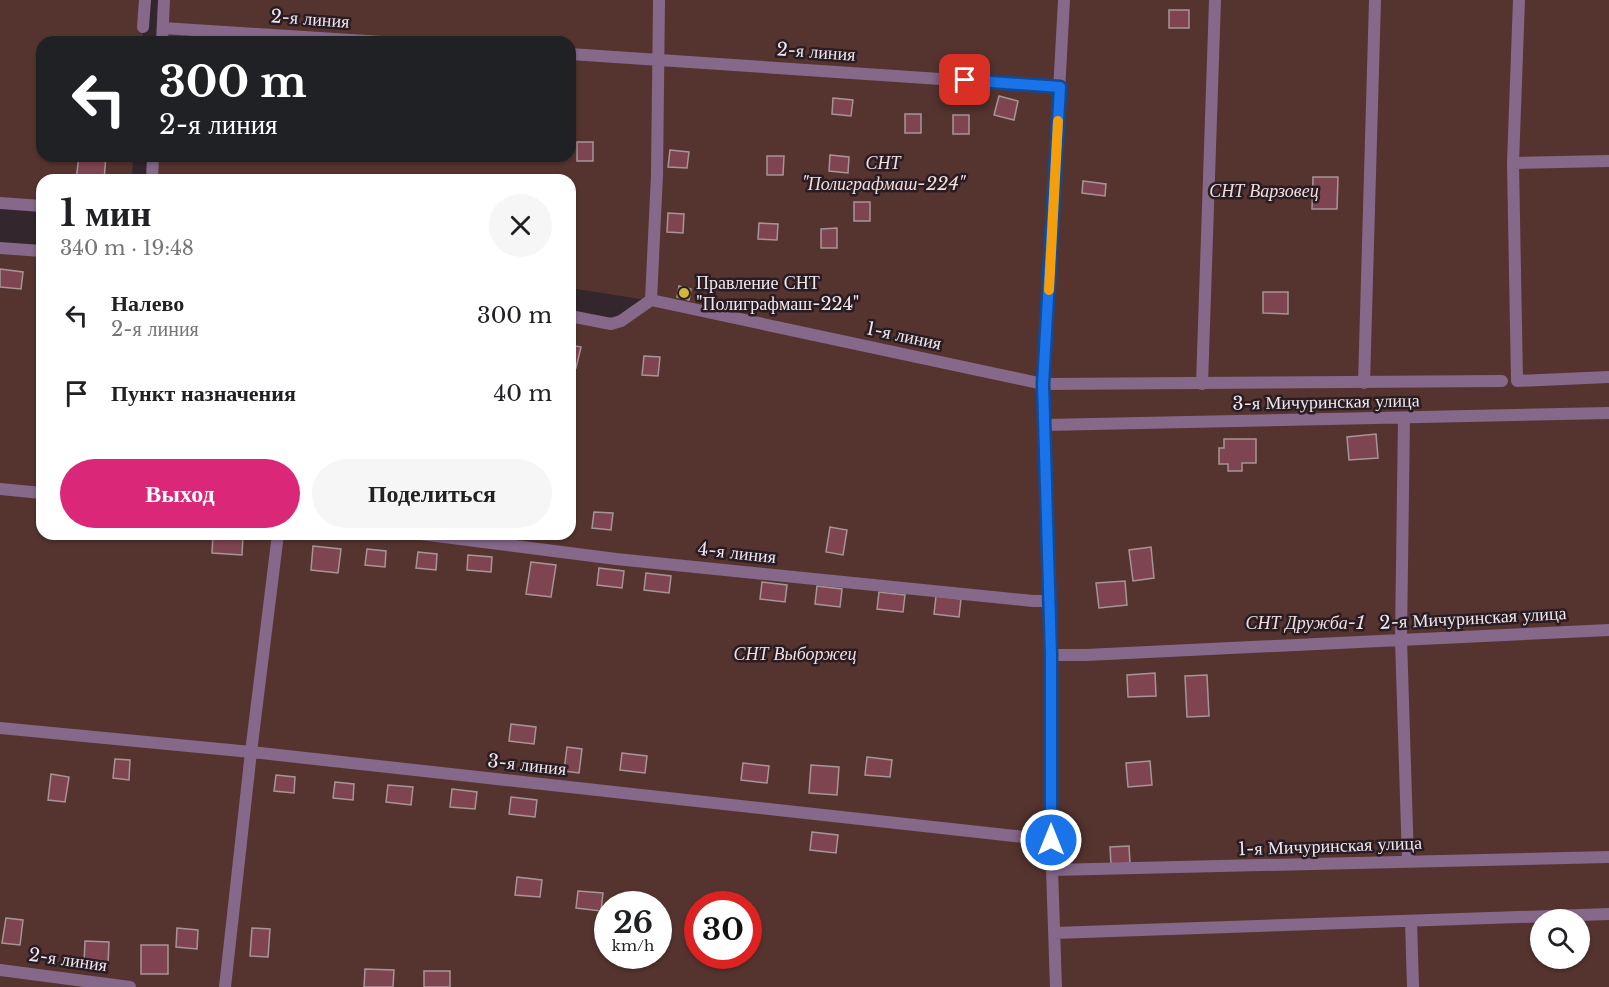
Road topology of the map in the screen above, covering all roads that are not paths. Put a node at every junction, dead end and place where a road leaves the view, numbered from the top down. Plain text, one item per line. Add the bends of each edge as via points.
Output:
1 (145, 0) edge
2 (165, 0) edge
3 (659, 0) edge
4 (1064, 0) edge
5 (1215, 0) edge
6 (1374, 0) edge
7 (1519, 0) edge
8 (143, 27) dead end
9 (162, 28) junction
10 (162, 36) edge
11 (288, 36) edge
12 (576, 54) edge
13 (658, 59) junction
14 (1060, 87) junction
15 (1609, 161) edge
16 (1513, 163) junction
17 (0, 203) edge
18 (36, 206) edge
19 (0, 248) edge
20 (36, 251) edge
21 (651, 300) junction
22 (576, 317) edge
23 (1609, 377) edge
24 (1502, 381) dead end
25 (1364, 383) junction
26 (1043, 384) junction
27 (1202, 384) junction
28 (1609, 413) edge
29 (1404, 418) junction
30 (1045, 425) junction
31 (0, 489) edge
32 (36, 493) edge
33 (277, 540) edge
34 (468, 540) edge
35 (1050, 601) junction
36 (1609, 630) edge
37 (1401, 639) junction
38 (1051, 655) junction
39 (0, 728) edge
40 (251, 752) junction
41 (1051, 840) junction
42 (1609, 857) edge
43 (1408, 861) junction
44 (1052, 870) junction
45 (1609, 914) edge
46 (1411, 921) junction
47 (1054, 933) junction
48 (0, 970) edge
49 (130, 987) edge
50 (225, 987) edge
51 (1056, 987) edge
52 (1413, 987) edge

1 - 8 street
2 - 9 street
3 - 13 street
4 - 14 street
5 - 27 street
6 - 25 street
7 - 16 street
9 - 10 street
9 - 11 street, 2-я линия
12 - 13 street, 2-я линия
13 - 14 street, 2-я линия
13 - 21 street
14 - 26 street
15 - 16 street
16 - 23 street via 1517,381
17 - 18 street
19 - 20 street
21 - 22 street via 611,324
21 - 26 street, 1-я линия
24 - 25 street, 1-я линия
25 - 27 street, 1-я линия
26 - 27 street, 1-я линия
26 - 30 street
28 - 29 street, 3-я Мичуринская улица
29 - 30 street, 3-я Мичуринская улица
29 - 37 street
30 - 35 street
31 - 32 street
33 - 40 street
34 - 35 street, 4-я линия via 616,559
35 - 38 street
36 - 37 street, 2-я Мичуринская улица
37 - 38 street, 2-я Мичуринская улица
37 - 43 street
38 - 41 street
39 - 40 street, 3-я линия
40 - 41 street, 3-я линия
40 - 50 street
41 - 44 street
42 - 43 street, 1-я Мичуринская улица
43 - 44 street, 1-я Мичуринская улица
44 - 47 street
45 - 46 street
46 - 47 street
46 - 52 street
47 - 51 street
48 - 49 street, 2-я линия

